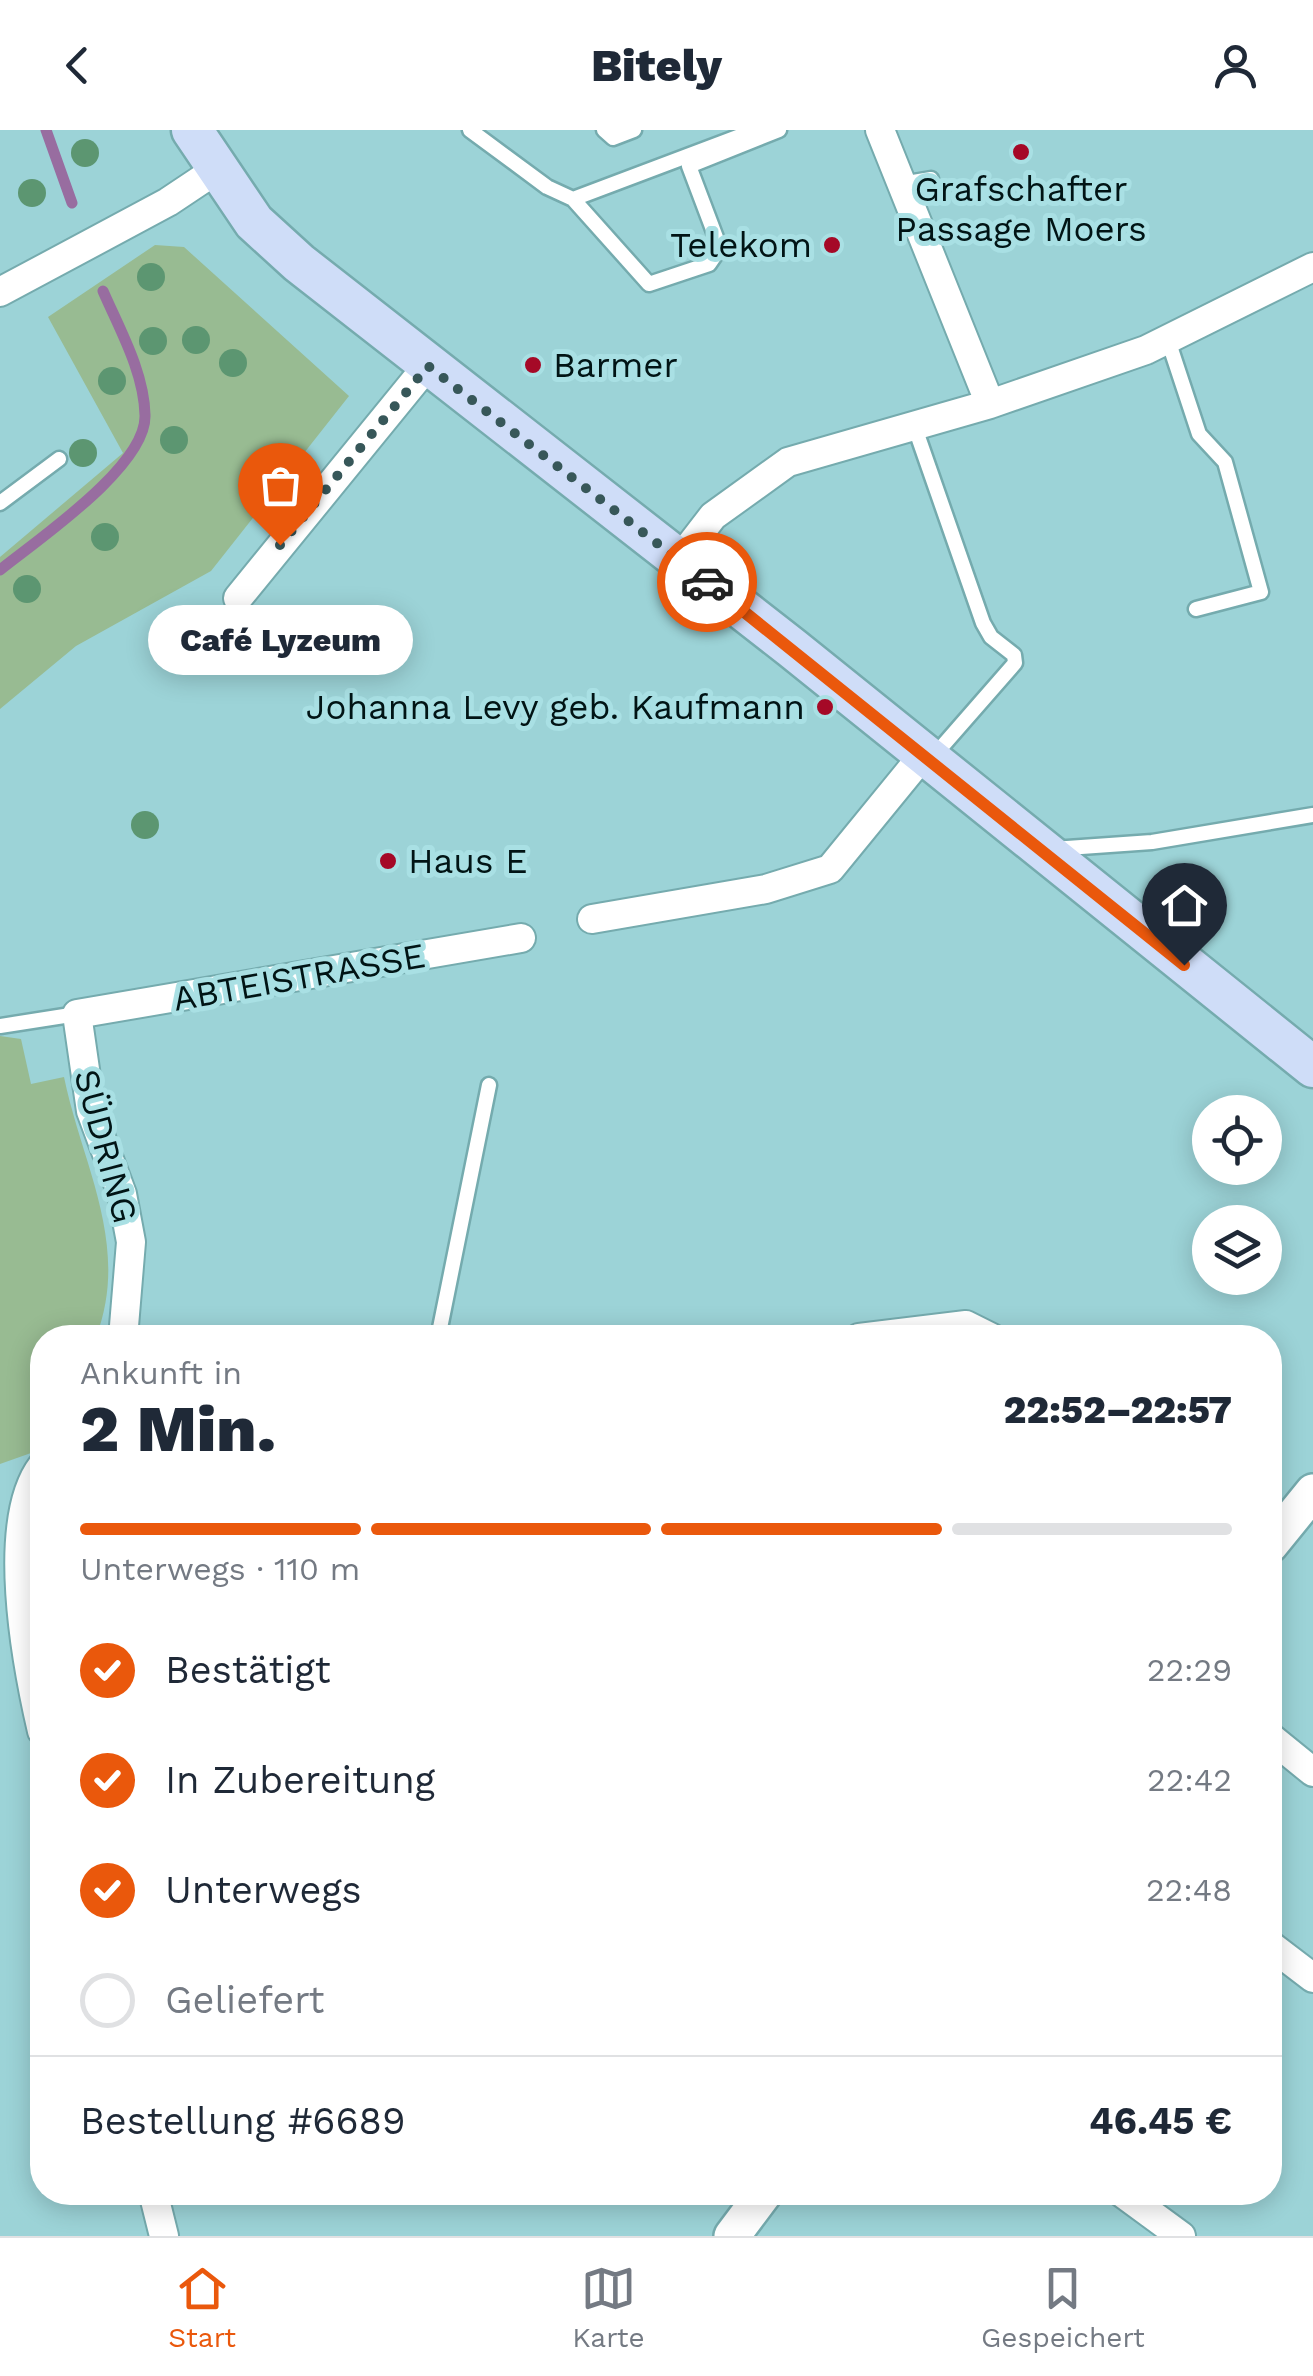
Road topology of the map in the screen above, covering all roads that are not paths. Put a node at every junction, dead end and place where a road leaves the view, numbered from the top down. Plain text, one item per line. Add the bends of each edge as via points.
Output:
1 (192, 130) edge
2 (206, 130) edge
3 (470, 130) edge
4 (604, 130) edge
5 (634, 130) edge
6 (756, 130) edge
7 (779, 130) edge
8 (880, 130) edge
9 (216, 170) junction
10 (930, 179) dead end
11 (902, 184) junction
12 (573, 199) junction
13 (1313, 266) edge
14 (0, 292) edge
15 (1168, 340) junction
16 (428, 366) junction
17 (990, 404) junction
18 (914, 425) junction
19 (59, 459) dead end
20 (0, 503) edge
21 (679, 560) junction
22 (238, 598) dead end
23 (1196, 609) dead end
24 (927, 757) junction
25 (1313, 816) edge
26 (1042, 850) junction
27 (592, 919) dead end
28 (521, 938) dead end
29 (77, 1014) junction
30 (0, 1026) edge
31 (1313, 1067) edge
32 (488, 1086) dead end
33 (124, 1325) edge
34 (441, 1325) edge
35 (30, 1486) edge
36 (1313, 1492) edge
37 (1282, 1530) edge
38 (30, 1682) edge
39 (1282, 1746) edge
40 (1313, 1772) edge
41 (1282, 1954) edge
42 (1312, 1977) edge
43 (156, 2205) edge
44 (755, 2205) edge
45 (1139, 2205) edge
46 (164, 2236) edge
47 (732, 2236) edge
48 (1181, 2236) edge

1 - 9 main road
2 - 9 main road
3 - 12 lane via 546,187
4 - 5 lane via 613,138
6 - 12 lane
7 - 12 lane via 689,166 720,248 709,264 649,284
8 - 11 street
9 - 14 street
9 - 16 main road via 254,222
10 - 11 lane
11 - 17 street
13 - 15 street
15 - 17 street
15 - 23 lane via 1200,434 1225,462 1261,592
16 - 21 main road
16 - 22 street
17 - 18 street
18 - 21 street via 788,462 713,516
18 - 24 lane via 984,622 1015,662
19 - 20 lane
21 - 24 main road
24 - 26 main road
24 - 27 street via 830,869 766,889
25 - 26 lane via 1152,842
26 - 31 main road
28 - 29 street, ABTEISTRASSE
29 - 30 lane
29 - 33 street, SÜDRING via 91,1110 122,1194 131,1242
32 - 34 lane
35 - 38 street via 16,1510 8,1591
36 - 37 street
39 - 40 street
41 - 42 street
43 - 46 street
44 - 47 street
45 - 48 street

